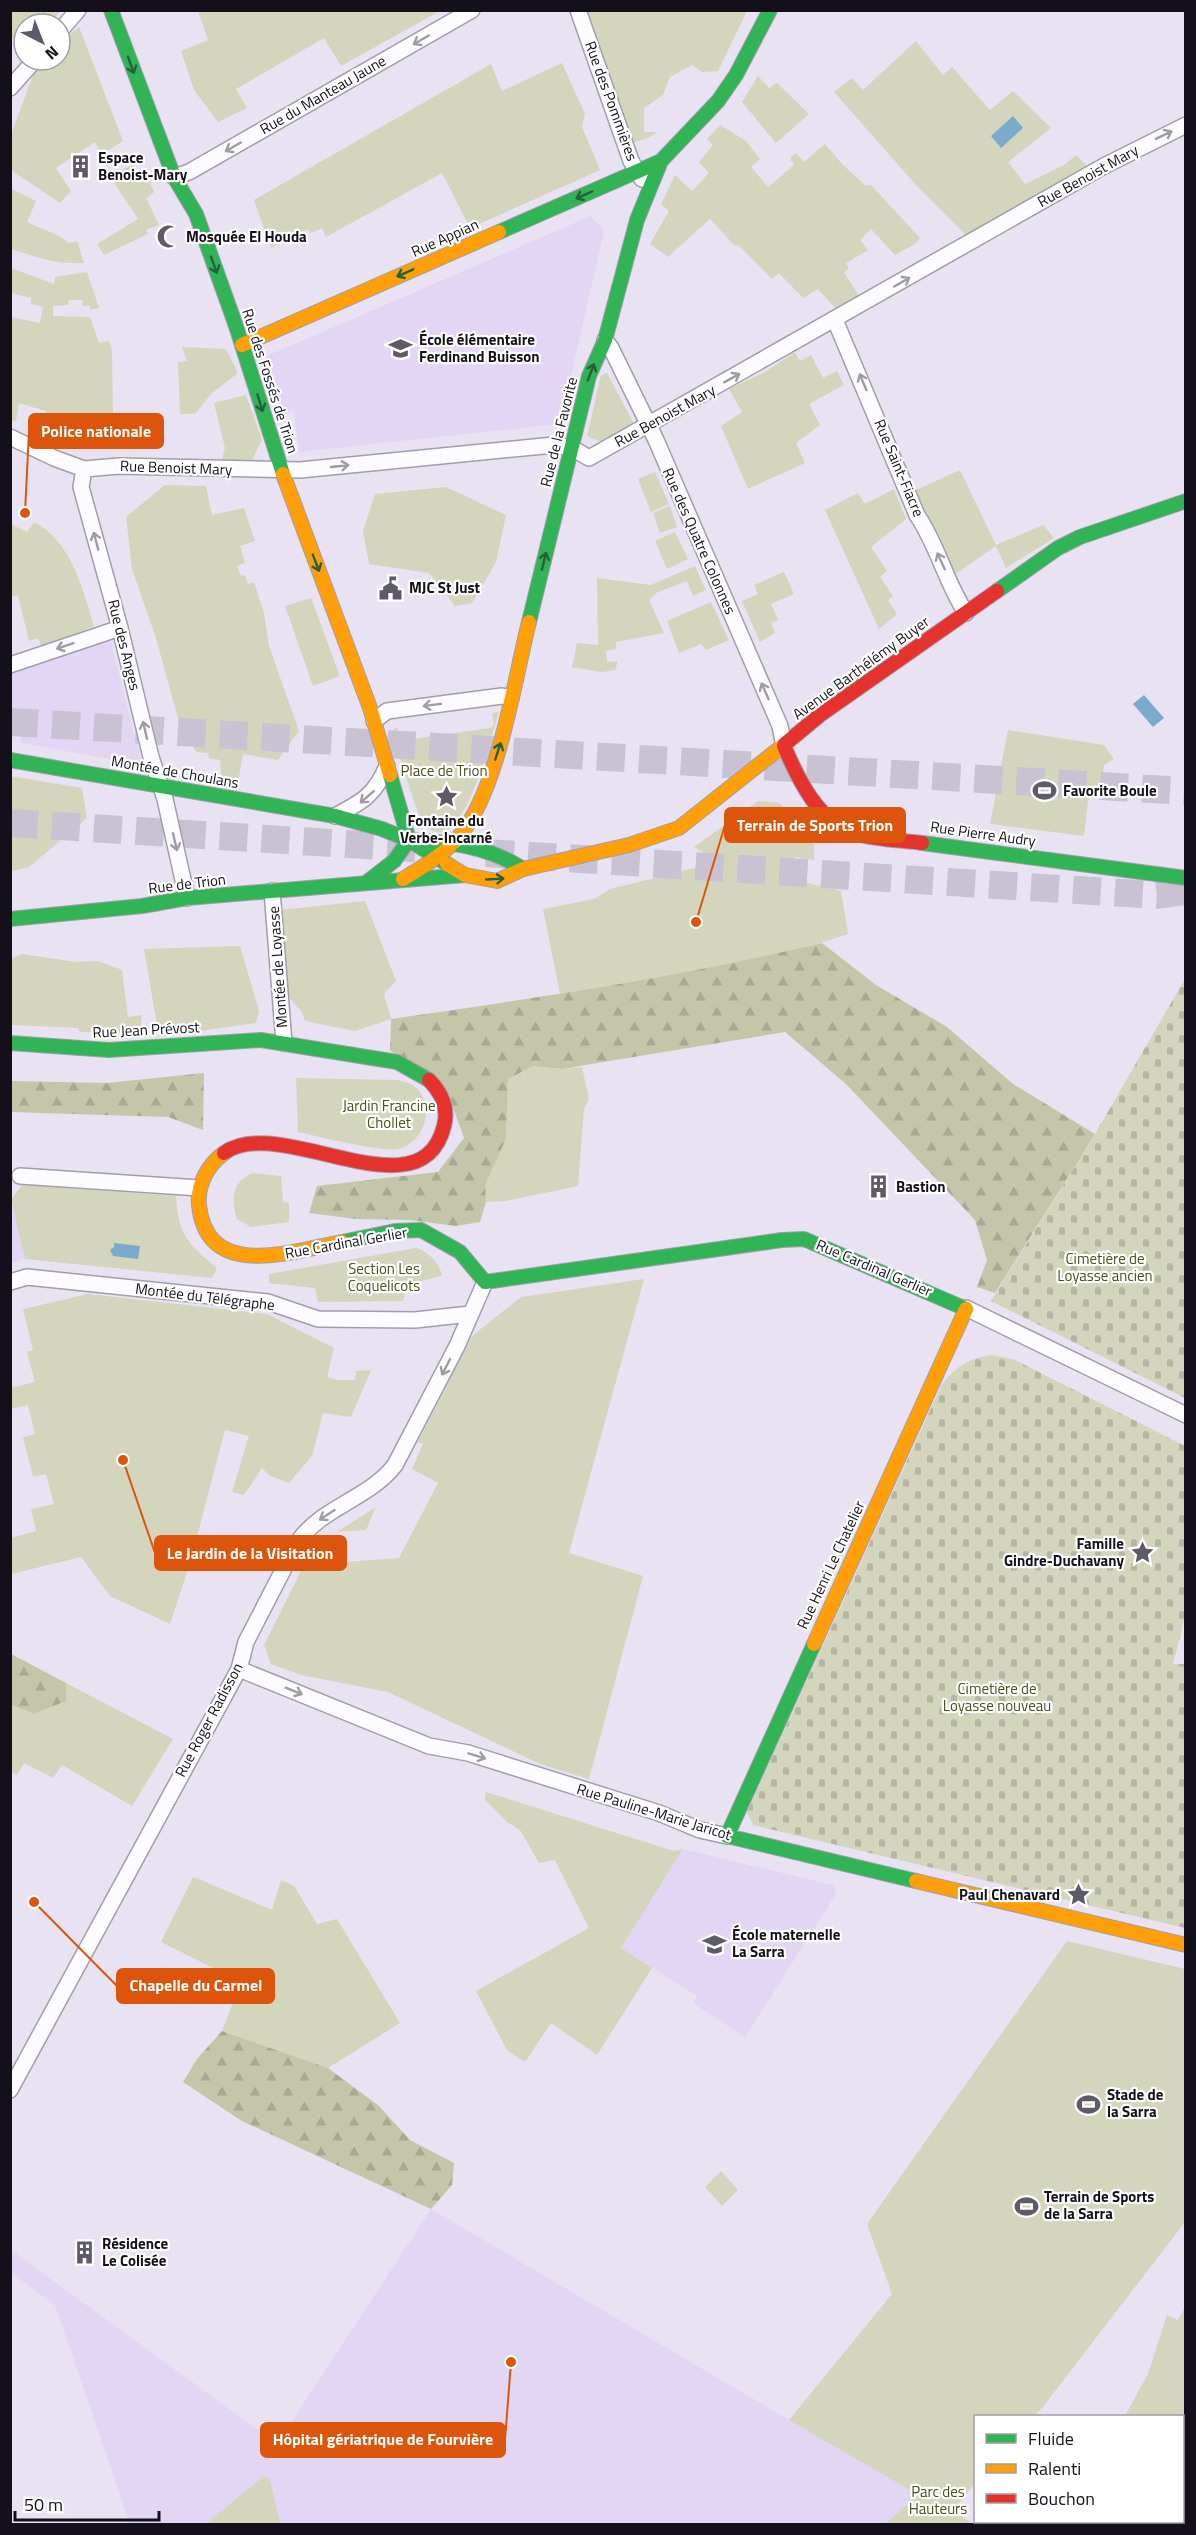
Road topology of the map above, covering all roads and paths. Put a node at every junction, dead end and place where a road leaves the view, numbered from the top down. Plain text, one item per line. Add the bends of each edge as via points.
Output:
1 (111, 10) edge
2 (472, 10) edge
3 (578, 10) edge
4 (770, 10) edge
5 (24, 72) edge
6 (10, 88) edge
7 (1185, 124) edge
8 (661, 161) junction
9 (638, 172) junction
10 (174, 177) junction
11 (648, 189) junction
12 (835, 320) junction
13 (605, 340) junction
14 (242, 345) junction
15 (649, 425) junction
16 (10, 437) edge
17 (572, 448) junction
18 (84, 469) junction
19 (282, 471) junction
20 (1185, 501) edge
21 (966, 613) junction
22 (120, 628) junction
23 (10, 665) edge
24 (511, 698) junction
25 (374, 721) junction
26 (784, 746) junction
27 (10, 760) edge
28 (387, 766) junction
29 (161, 786) junction
30 (334, 816) junction
31 (409, 840) junction
32 (455, 842) junction
33 (436, 859) junction
34 (523, 869) junction
35 (465, 875) junction
36 (1185, 878) edge
37 (403, 879) junction
38 (367, 882) junction
39 (272, 891) junction
40 (187, 898) junction
41 (10, 919) edge
42 (284, 1042) junction
43 (10, 1043) edge
44 (20, 1176) dead end
45 (199, 1188) junction
46 (10, 1282) edge
47 (485, 1282) junction
48 (966, 1308) junction
49 (470, 1314) junction
50 (1185, 1414) edge
51 (239, 1669) junction
52 (727, 1836) junction
53 (1185, 1945) edge
54 (10, 2090) edge

1 -> 10 street, Rue des Fossés de Trion
2 -> 10 street, Rue du Manteau Jaune
3 - 9 street, Rue des Pommières
4 - 8 street, Rue de la Favorite via 718,101
5 - 6 street
12 -> 7 street, Rue Benoist Mary
8 - 9 street, Rue Appian
8 - 11 street, Rue de la Favorite
9 - 11 street, Rue des Pommières
9 -> 14 street, Rue Appian
10 -> 14 street, Rue des Fossés de Trion via 196,214
11 - 13 street, Rue de la Favorite
15 -> 12 street, Rue Benoist Mary
21 -> 12 street, Rue Saint-Fiacre via 917,515
13 - 15 street, Rue des Quatre Colonnes
17 -> 13 street, Rue de la Favorite via 589,376
14 -> 19 street, Rue des Fossés de Trion
15 - 17 street, Rue Benoist Mary via 589,458
26 -> 15 street, Rue des Quatre Colonnes via 780,726
16 - 18 street
19 -> 17 street, Rue Benoist Mary via 554,445
24 -> 17 street, Rue de la Favorite
18 - 19 street, Rue Benoist Mary via 119,466
22 -> 18 street, Rue des Anges via 81,487
19 -> 25 street, Rue des Fossés de Trion
20 - 21 street, Avenue Barthélémy Buyer via 1058,548
21 - 26 street, Avenue Barthélémy Buyer via 820,715
22 -> 23 street
29 -> 22 street, Rue des Anges
24 -> 25 street via 387,711
32 -> 24 street, Rue de la Favorite via 492,770
25 - 28 street, Rue des Fossés de Trion
26 - 34 street, Avenue Barthélémy Buyer via 679,828 629,845
26 - 36 street, Rue Pierre Audry via 798,780 826,815 856,834
27 - 29 street, Montée de Choulans
28 -> 30 street via 373,792
28 - 31 street
29 - 30 street, Montée de Choulans
29 -> 40 street, Rue des Anges
30 - 31 street
31 - 32 street
31 - 33 street
31 - 38 street via 394,861
32 - 33 street
32 - 34 street via 510,860
33 - 35 street
33 - 37 street
35 -> 34 street via 497,881
35 - 37 street
37 - 38 street
38 - 39 street, Rue de Trion
39 - 40 street, Rue de Trion
39 - 42 street, Montée de Loyasse
40 - 41 street, Rue de Trion
42 - 43 street, Rue Jean Prévost via 261,1040 109,1050
42 - 45 street via 397,1062 426,1077 437,1088 446,1119 434,1149 421,1160 405,1165 246,1143 216,1159
44 - 45 street
45 - 47 street, Rue Cardinal Gerlier via 198,1207 203,1225 229,1251 265,1257 421,1230 460,1252
46 - 49 street, Montée du Télégraphe via 27,1277 268,1302 318,1319 416,1320
47 - 48 street, Rue Cardinal Gerlier via 804,1239
47 - 49 street, Rue Roger Radisson
48 - 50 street, Rue Cardinal Gerlier
48 - 52 street, Rue Henri Le Chatelier
49 -> 51 street, Rue Roger Radisson via 395,1465 379,1481 317,1521 297,1542 246,1642
51 -> 52 street, Rue Pauline-Marie Jaricot via 429,1746 468,1753
51 - 54 street, Rue Roger Radisson
52 - 53 street, Rue Pauline-Marie Jaricot

